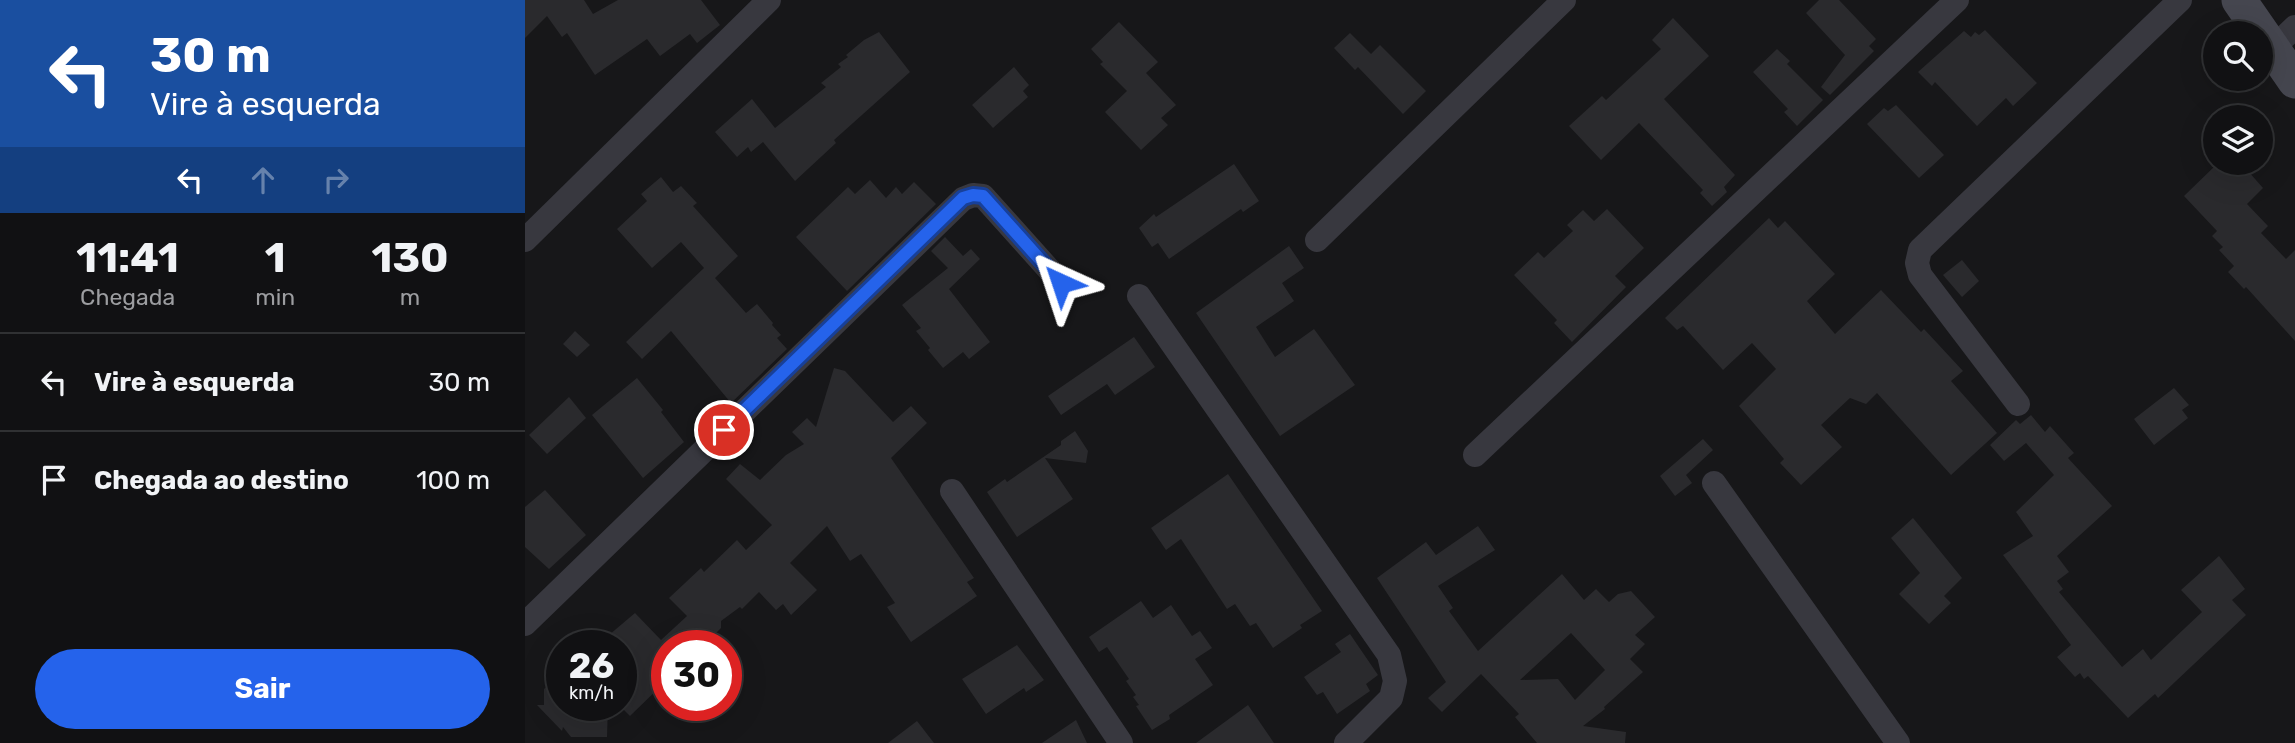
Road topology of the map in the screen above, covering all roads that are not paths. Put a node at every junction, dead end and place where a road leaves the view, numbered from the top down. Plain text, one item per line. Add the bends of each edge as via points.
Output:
1 (769, 0) edge
2 (1564, 0) edge
3 (1957, 0) edge
4 (2181, 0) edge
5 (2239, 0) edge
6 (2284, 38) edge
7 (2295, 81) edge
8 (525, 240) edge
9 (1317, 240) dead end
10 (1061, 283) dead end
11 (1139, 296) dead end
12 (2018, 404) dead end
13 (1475, 455) dead end
14 (1714, 483) dead end
15 (952, 491) dead end
16 (525, 624) edge
17 (1121, 743) edge
18 (1346, 743) edge
19 (1898, 743) edge

1 - 8 street
2 - 9 street
3 - 13 street
4 - 12 street via 1920,250 1920,275
5 - 6 street
6 - 7 street
10 - 16 street via 983,196 963,198
11 - 18 street via 1389,654 1395,681 1391,698
14 - 19 street
15 - 17 street

